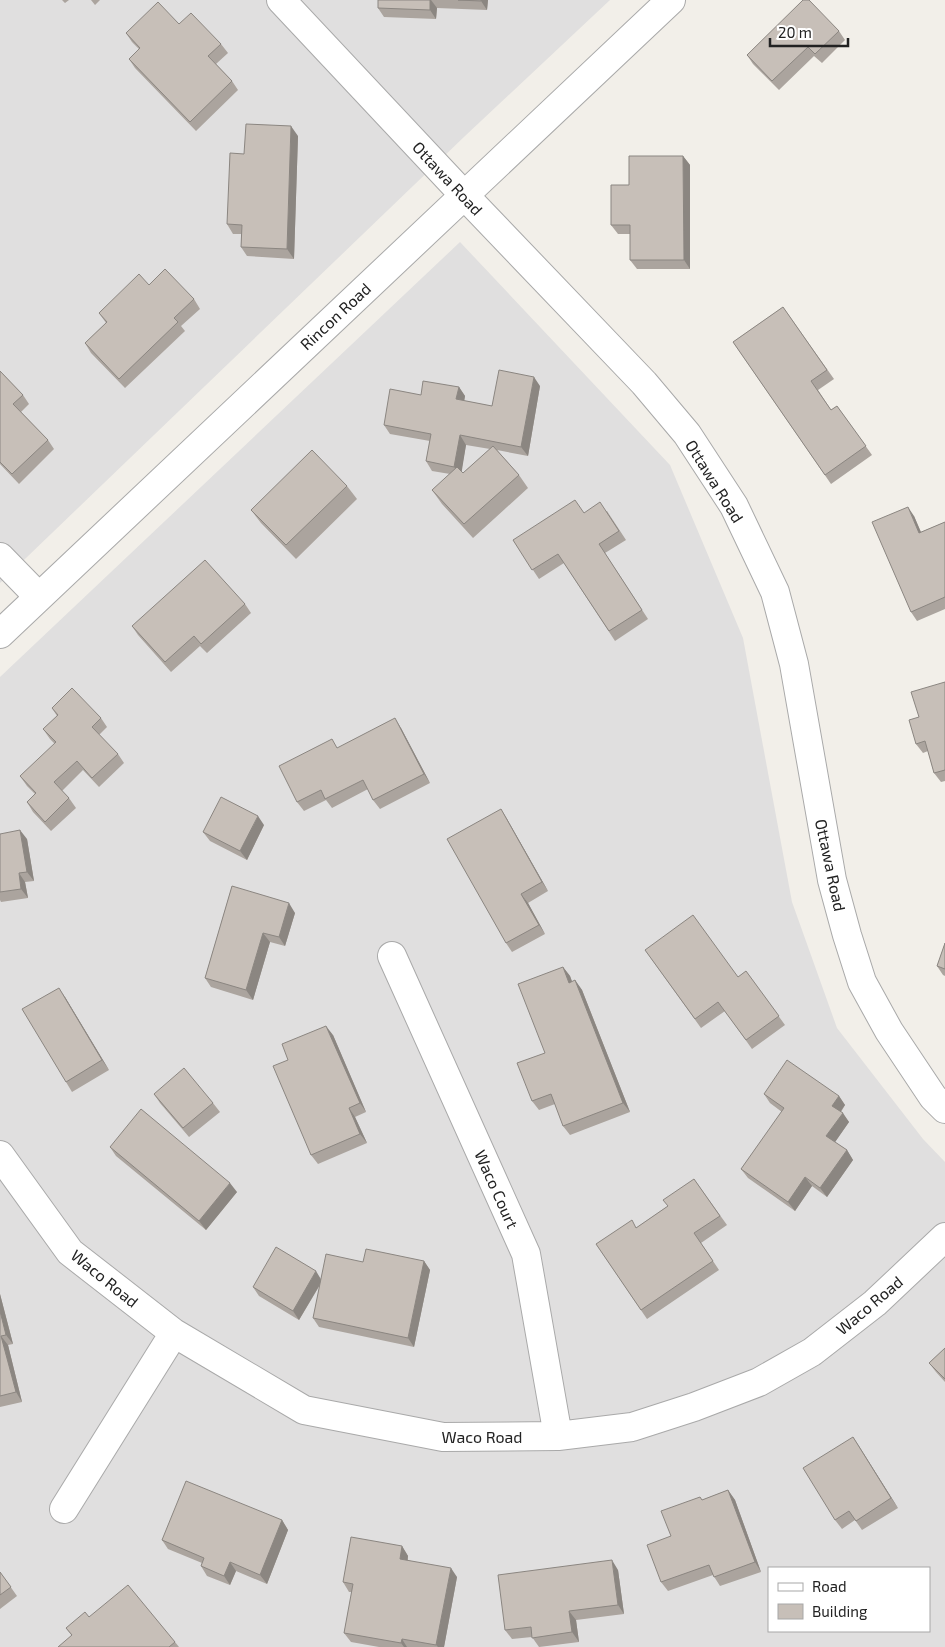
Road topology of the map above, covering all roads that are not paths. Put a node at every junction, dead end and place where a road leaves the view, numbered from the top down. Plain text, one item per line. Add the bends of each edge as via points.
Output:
1 (281, 0) edge
2 (671, 0) edge
3 (464, 195) junction
4 (0, 558) edge
5 (38, 597) junction
6 (0, 634) edge
7 (392, 956) dead end
8 (945, 1110) edge
9 (0, 1155) edge
10 (945, 1237) edge
11 (174, 1333) junction
12 (558, 1436) junction
13 (64, 1509) dead end

1 - 3 street, Ottawa Road
2 - 3 street, Rincon Road
3 - 5 street, Rincon Road
3 - 8 street, Ottawa Road via 644,383 686,434 734,506 774,592 794,664 832,880 862,982 889,1031
4 - 5 street
5 - 6 street, Rincon Road
7 - 12 street, Waco Court via 526,1254
9 - 11 street, Waco Road via 70,1252
10 - 12 street, Waco Road via 868,1308 812,1352 759,1382 632,1427
11 - 12 street, Waco Road via 304,1410 443,1438
11 - 13 street

